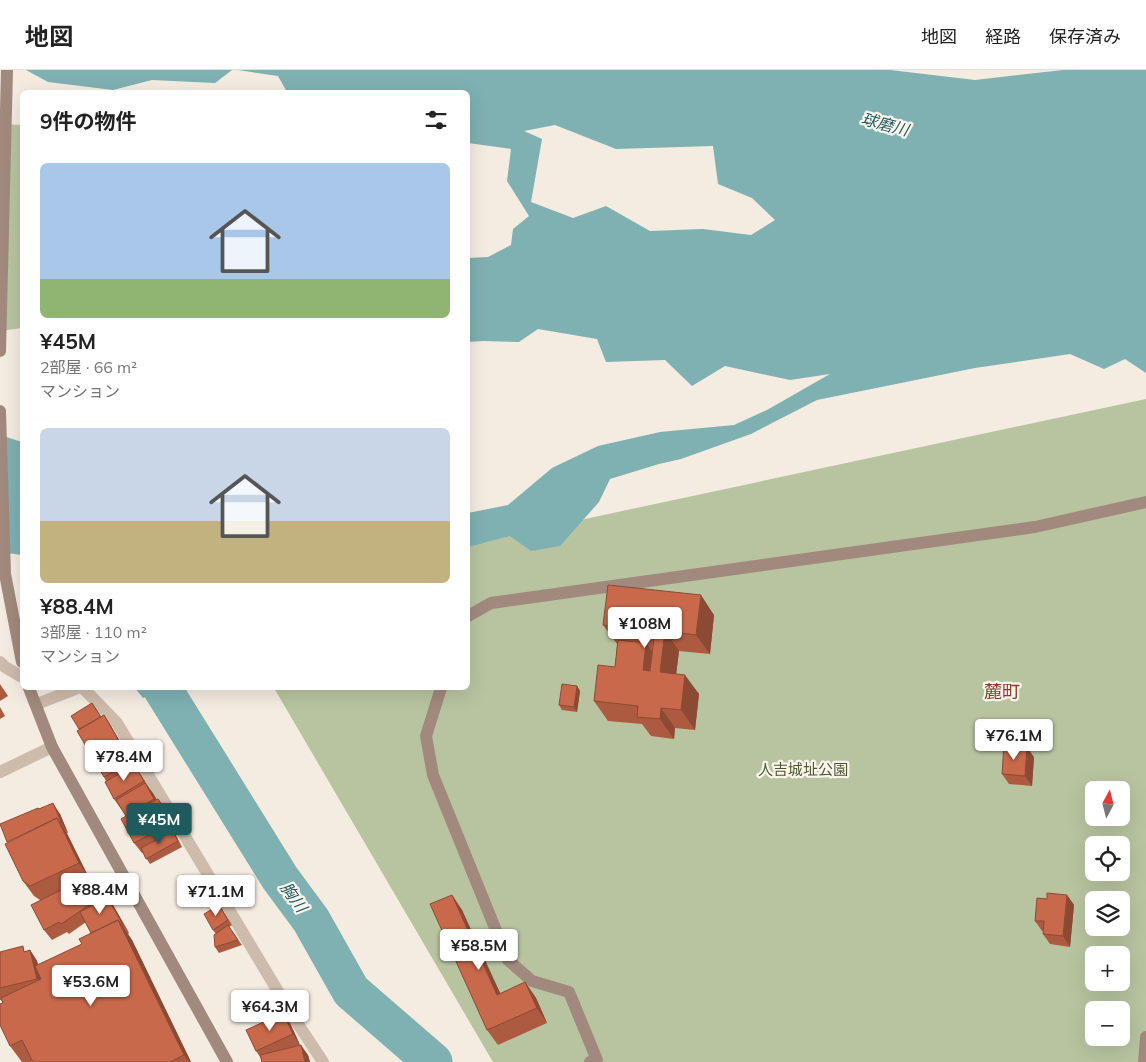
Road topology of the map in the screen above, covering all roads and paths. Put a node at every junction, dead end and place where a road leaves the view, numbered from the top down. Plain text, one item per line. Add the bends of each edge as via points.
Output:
1 (7, 70) edge
2 (2, 207) edge
3 (0, 351) edge
4 (0, 411) edge
5 (1146, 502) edge
6 (470, 615) edge
7 (20, 650) edge
8 (0, 662) edge
9 (20, 676) edge
10 (30, 690) edge
11 (73, 690) edge
12 (85, 690) edge
13 (440, 690) edge
14 (37, 704) junction
15 (52, 747) junction
16 (0, 772) edge
17 (1146, 1037) edge
18 (595, 1061) edge
19 (227, 1062) edge
20 (323, 1062) edge
21 (1144, 1062) edge

1 - 2 street
2 - 3 street
4 - 7 street via 5,574
5 - 6 street via 1035,527 491,603
8 - 9 street
10 - 14 street
11 - 14 street
12 - 20 street via 117,723
13 - 18 street via 426,736 432,775 508,960 532,981 569,992
14 - 15 street
15 - 16 street
15 - 19 street
17 - 21 street

